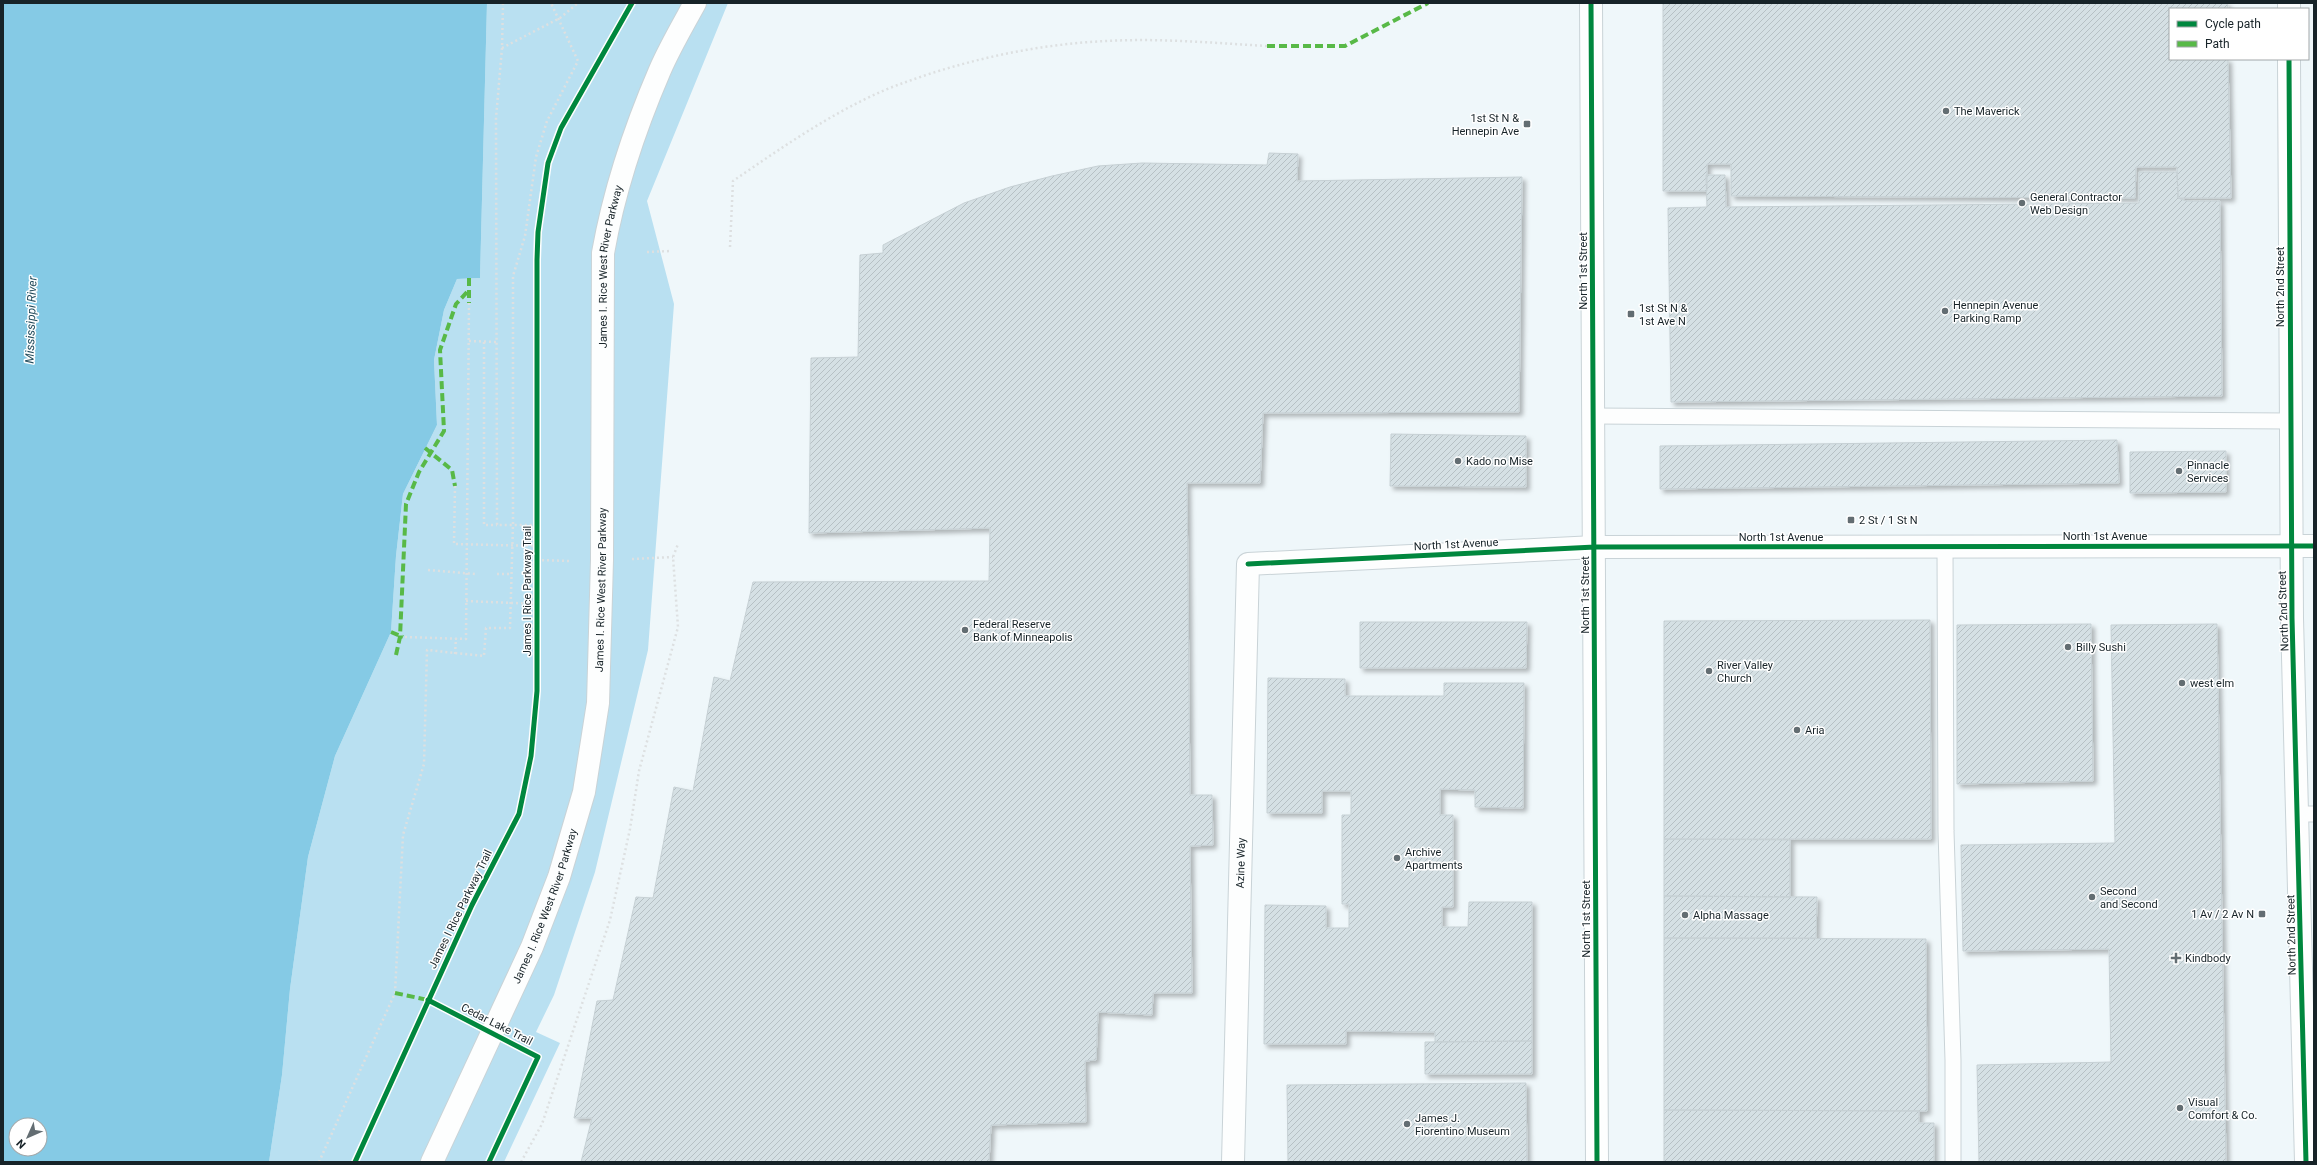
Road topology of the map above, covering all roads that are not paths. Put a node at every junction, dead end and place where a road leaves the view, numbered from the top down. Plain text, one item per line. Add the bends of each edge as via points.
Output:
1 (695, 3) edge
2 (1591, 3) edge
3 (2289, 60) edge
4 (1594, 416) junction
5 (2291, 420) junction
6 (1945, 546) junction
7 (2291, 546) junction
8 (2314, 546) edge
9 (1595, 548) junction
10 (1248, 564) joint
11 (2306, 814) edge
12 (2308, 999) edge
13 (432, 1162) edge
14 (1233, 1162) edge
15 (1597, 1162) edge
16 (1953, 1162) edge
17 (2306, 1162) edge

1 - 13 street, James I. Rice West River Parkway via 660,70 634,138 603,253 602,560 598,703 584,792 559,877 532,947
2 - 4 street, North 1st Street
3 - 5 street, North 2nd Street
4 - 5 lane
4 - 9 street, North 1st Street
5 - 7 street, North 2nd Street
6 - 7 street, North 1st Avenue
6 - 9 street, North 1st Avenue
6 - 16 lane via 1946,831 1953,1060
7 - 8 street, North 1st Avenue
7 - 11 street, North 2nd Street
9 - 10 street, North 1st Avenue
9 - 15 street, North 1st Street
10 - 14 street, Azine Way
11 - 12 street, North 2nd Street
12 - 17 street, North 2nd Street

